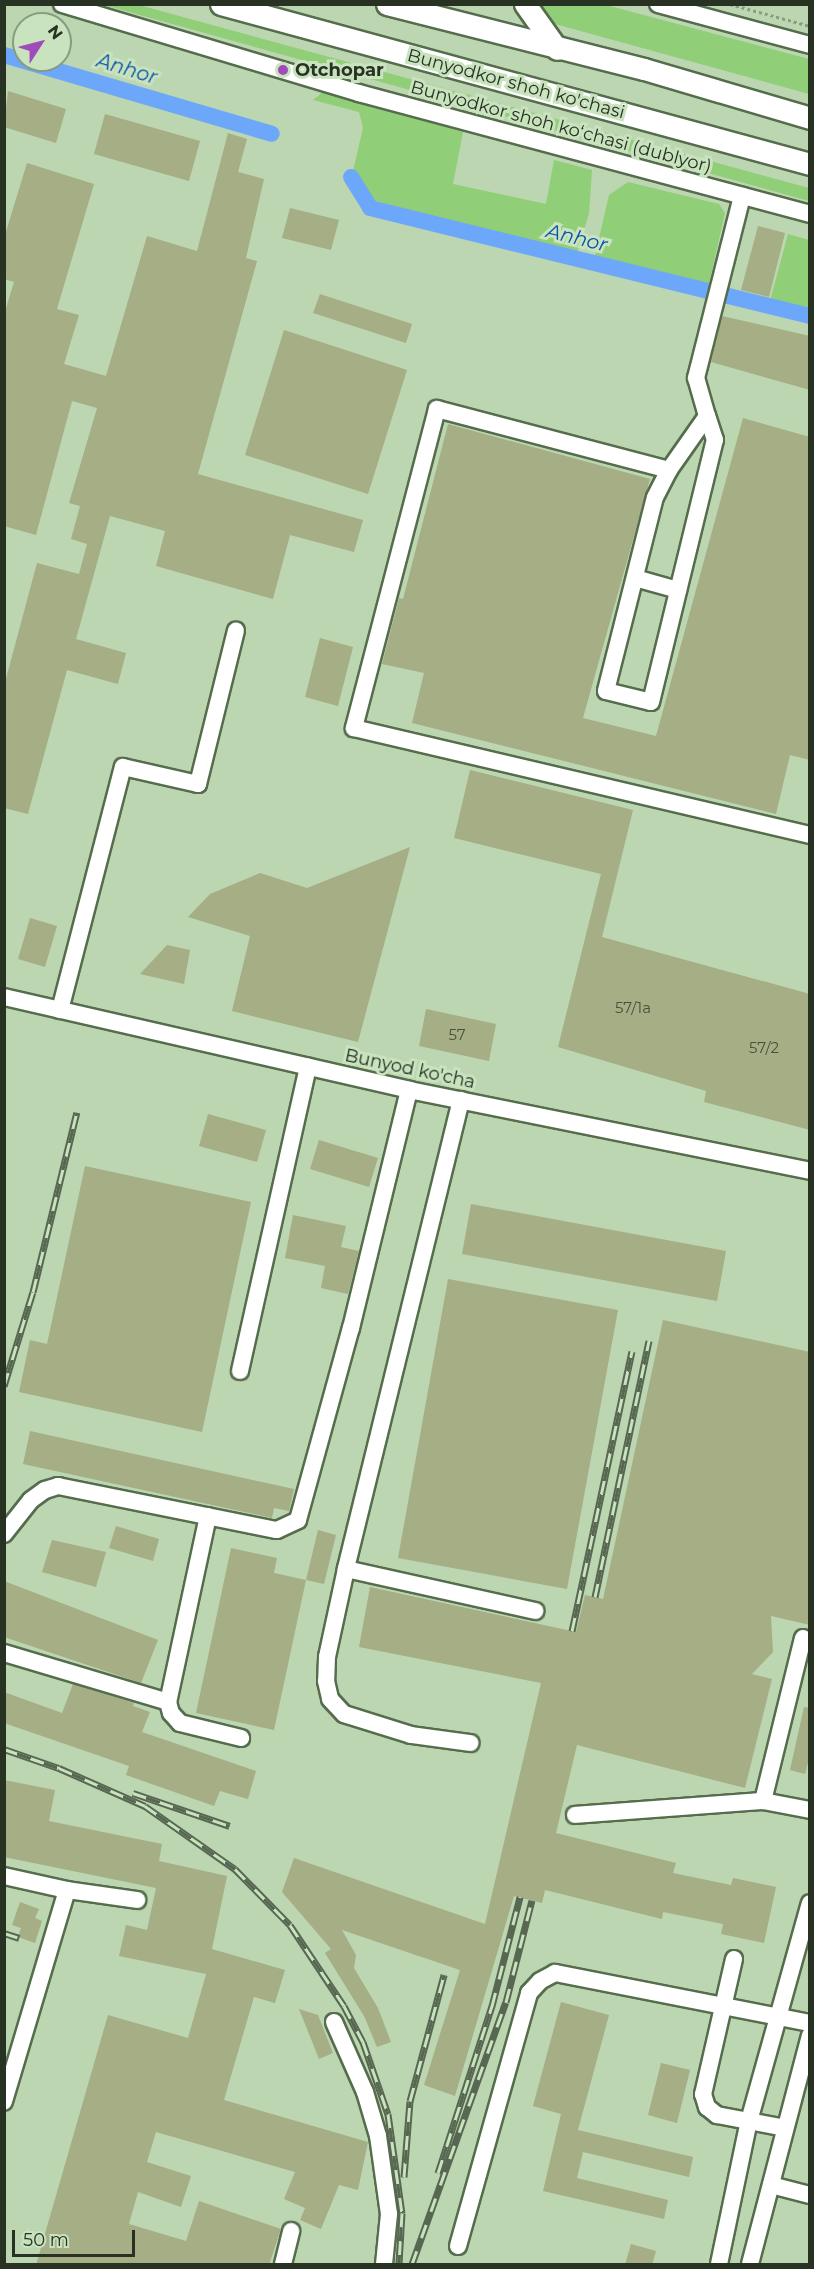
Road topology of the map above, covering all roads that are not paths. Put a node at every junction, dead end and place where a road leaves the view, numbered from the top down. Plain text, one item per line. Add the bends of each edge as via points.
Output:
1 (62, 4) edge
2 (222, 4) edge
3 (387, 4) edge
4 (525, 4) edge
5 (658, 4) edge
6 (810, 45) edge
7 (557, 49) junction
8 (810, 118) edge
9 (810, 164) edge
10 (742, 196) junction
11 (810, 214) edge
12 (707, 416) junction
13 (669, 470) junction
14 (635, 578) junction
15 (678, 590) junction
16 (236, 631) dead end
17 (810, 835) edge
18 (4, 997) edge
19 (60, 1010) junction
20 (308, 1066) junction
21 (409, 1089) junction
22 (461, 1100) junction
23 (810, 1170) edge
24 (240, 1371) dead end
25 (208, 1516) junction
26 (4, 1534) edge
27 (346, 1569) junction
28 (535, 1611) dead end
29 (803, 1638) dead end
30 (4, 1653) edge
31 (168, 1702) junction
32 (241, 1738) dead end
33 (470, 1743) dead end
34 (763, 1801) junction
35 (810, 1810) edge
36 (574, 1815) dead end
37 (4, 1876) edge
38 (67, 1890) junction
39 (137, 1900) dead end
40 (810, 1903) edge
41 (734, 1959) dead end
42 (724, 2008) junction
43 (778, 2017) junction
44 (333, 2022) dead end
45 (810, 2023) edge
46 (810, 2036) edge
47 (4, 2102) edge
48 (749, 2121) junction
49 (785, 2128) junction
50 (771, 2185) junction
51 (810, 2195) edge
52 (291, 2231) dead end
53 (458, 2246) dead end
54 (283, 2265) edge
55 (384, 2265) edge
56 (719, 2265) edge
57 (750, 2265) edge

1 - 10 street, Bunyodkor shoh koʻchasi (dublyor) via 359,93
2 - 9 main road, Bunyodkor shoh ko'chasi
3 - 7 main road
4 - 7 main road
5 - 6 street
7 - 8 main road
10 - 11 street, Bunyodkor shoh koʻchasi (dublyor)
10 - 12 street via 696,378
12 - 13 street
12 - 15 street via 715,440
13 - 14 street via 655,498
13 - 17 street via 438,409 354,728
14 - 15 street
14 - 15 street via 606,691 651,702
16 - 19 street via 198,784 123,767
18 - 19 street, Bunyod ko'cha
19 - 20 street, Bunyod ko'cha
20 - 21 street, Bunyod ko'cha
20 - 24 street
21 - 22 street, Bunyod ko'cha
21 - 25 street via 304,1512 289,1527 277,1530
22 - 23 street, Bunyod ko'cha
22 - 27 street
25 - 26 street via 58,1486 31,1500
25 - 31 street
27 - 28 street
27 - 33 street via 327,1657 330,1699 344,1714 411,1735
29 - 34 street
30 - 31 street
31 - 32 street via 180,1723
34 - 35 street
34 - 36 street
37 - 38 street
38 - 39 street
38 - 47 street
40 - 43 street
41 - 42 street
42 - 43 street
42 - 48 street via 703,2094 707,2107 717,2115
42 - 53 street via 555,1973 540,1981 529,1993
43 - 45 street
43 - 48 street
44 - 55 street via 365,2092 378,2136 389,2214
46 - 49 street
48 - 49 street
48 - 56 street
49 - 50 street
50 - 51 street
50 - 57 street
52 - 54 street

